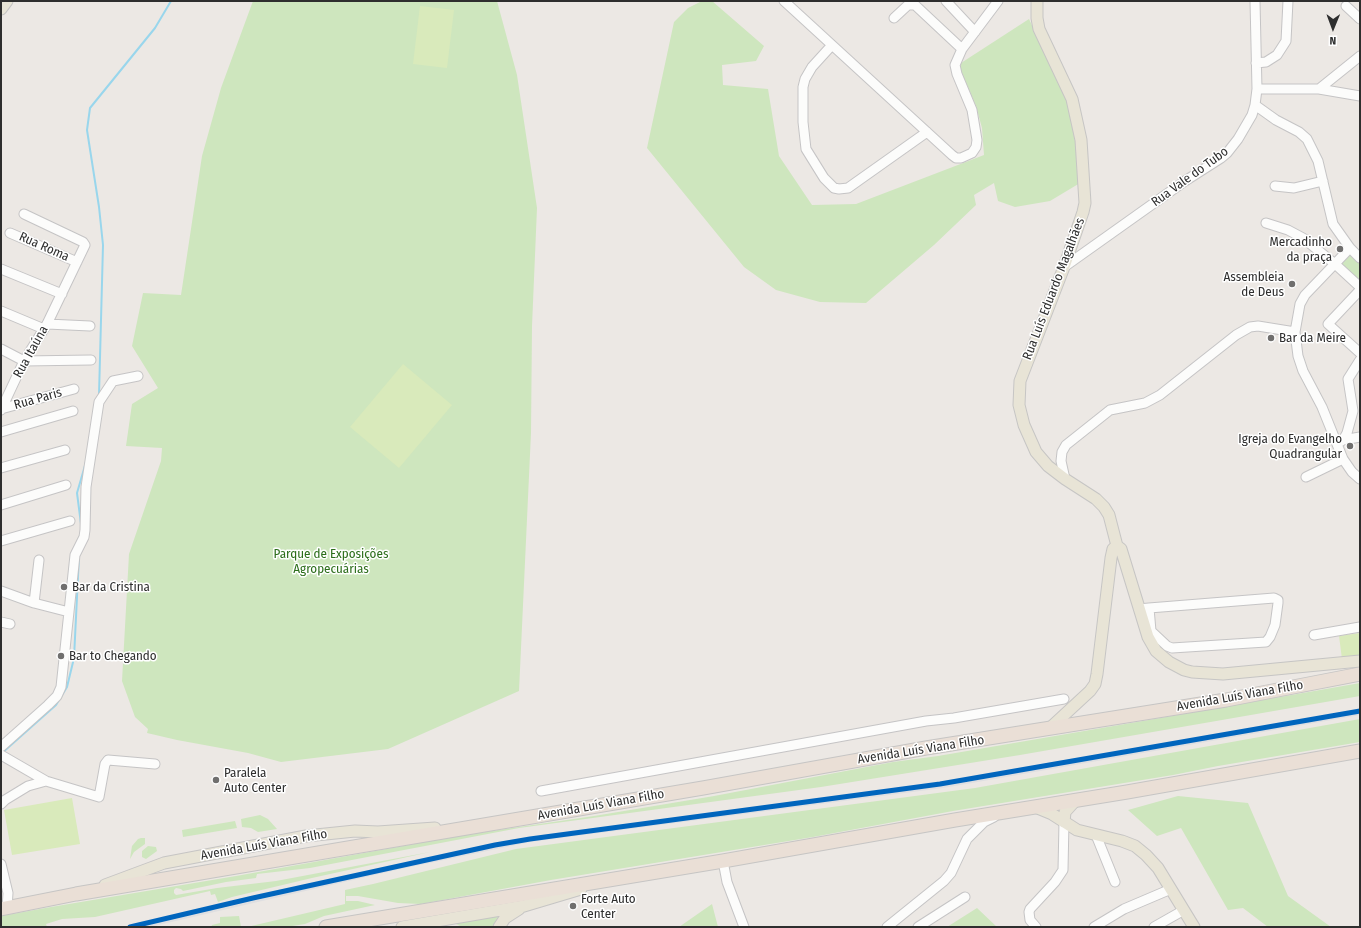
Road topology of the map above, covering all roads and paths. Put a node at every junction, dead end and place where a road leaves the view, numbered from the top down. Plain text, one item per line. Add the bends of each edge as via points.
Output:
1 (4, 1) edge
2 (7, 1) edge
3 (784, 1) edge
4 (946, 1) edge
5 (998, 1) edge
6 (1037, 1) edge
7 (1255, 1) edge
8 (1288, 1) edge
9 (1, 3) edge
10 (1346, 6) dead end
11 (1, 8) edge
12 (894, 18) dead end
13 (1360, 19) edge
14 (975, 32) junction
15 (832, 45) junction
16 (962, 49) junction
17 (1360, 56) edge
18 (1256, 63) junction
19 (1257, 89) junction
20 (1319, 90) junction
21 (1360, 96) edge
22 (1255, 105) junction
23 (927, 132) junction
24 (1323, 181) junction
25 (1276, 186) dead end
26 (24, 214) dead end
27 (1266, 223) dead end
28 (10, 232) dead end
29 (1350, 248) junction
30 (1360, 258) edge
31 (78, 262) junction
32 (1335, 264) junction
33 (1064, 267) junction
34 (1, 269) edge
35 (1360, 288) edge
36 (62, 294) junction
37 (1, 311) edge
38 (90, 326) dead end
39 (46, 327) junction
40 (1295, 332) junction
41 (1, 350) edge
42 (1360, 352) edge
43 (91, 360) dead end
44 (1360, 360) edge
45 (24, 361) junction
46 (138, 376) dead end
47 (74, 389) dead end
48 (5, 392) edge
49 (1, 410) edge
50 (73, 410) dead end
51 (1, 432) edge
52 (1360, 437) edge
53 (1340, 442) junction
54 (65, 450) dead end
55 (1343, 459) junction
56 (1, 468) edge
57 (1306, 477) dead end
58 (1065, 479) junction
59 (1360, 479) edge
60 (66, 485) dead end
61 (1, 505) edge
62 (70, 521) dead end
63 (1, 541) edge
64 (1117, 546) junction
65 (40, 560) dead end
66 (1, 591) edge
67 (34, 603) junction
68 (1144, 608) junction
69 (69, 612) junction
70 (1360, 627) edge
71 (1314, 635) dead end
72 (1360, 661) edge
73 (1360, 674) edge
74 (1074, 705) junction
75 (1050, 728) junction
76 (1, 747) edge
77 (1360, 751) edge
78 (3, 757) edge
79 (155, 764) dead end
80 (46, 781) junction
81 (541, 791) dead end
82 (1075, 801) junction
83 (1, 804) edge
84 (1035, 807) junction
85 (1009, 811) junction
86 (955, 820) junction
87 (1064, 822) junction
88 (481, 826) junction
89 (1096, 835) junction
90 (967, 839) junction
91 (723, 861) junction
92 (1, 864) edge
93 (628, 876) junction
94 (1115, 882) dead end
95 (1170, 889) junction
96 (76, 894) junction
97 (965, 897) dead end
98 (524, 906) junction
99 (4, 908) edge
100 (1184, 910) junction
101 (438, 921) junction
102 (326, 927) edge
103 (402, 927) edge
104 (456, 927) edge
105 (499, 927) edge
106 (744, 927) edge
107 (887, 927) edge
108 (918, 927) edge
109 (1036, 927) edge
110 (1094, 927) edge
111 (1154, 927) edge
112 (1194, 927) edge

1 - 9 main road
2 - 11 main road
3 - 15 street
4 - 14 street
5 - 14 street
6 - 33 main road, Rua Luís Eduardo Magalhães via 1039,29 1072,99 1081,140 1085,203
7 - 18 street, Rua Vale do Tubo
8 - 18 street via 1286,41 1277,55 1266,62
10 - 13 street
12 - 16 street via 908,5 915,5
14 - 16 street
15 - 23 street
15 - 23 street via 805,79 803,122 806,149 824,178 834,188 848,188
16 - 23 street via 955,70 972,110 976,147 972,153 956,158
17 - 20 street
18 - 19 street, Rua Vale do Tubo
19 - 20 street
19 - 22 street, Rua Vale do Tubo
20 - 21 street
22 - 24 street via 1307,139 1318,161
22 - 33 street, Rua Vale do Tubo via 1252,115 1227,153
24 - 25 street via 1294,188
24 - 29 street via 1331,219
26 - 31 street, Rua Itaúna via 84,242 85,247
27 - 32 street via 1303,238
28 - 31 street, Rua Roma
29 - 30 street
29 - 32 street
31 - 36 street, Rua Itaúna
32 - 35 street
32 - 40 street via 1305,295 1300,304
33 - 58 main road, Rua Luís Eduardo Magalhães via 1020,381 1019,405 1024,425 1038,457
34 - 36 street
35 - 42 street via 1328,324
36 - 39 street, Rua Itaúna
37 - 39 street
38 - 39 street
39 - 45 street, Rua Itaúna
40 - 53 street via 1303,371
40 - 58 street via 1250,327 1236,335 1153,400 1110,410 1066,445 1061,461
41 - 45 street
43 - 45 street
44 - 53 street via 1348,379 1353,410 1347,433
45 - 48 street, Rua Itaúna
46 - 69 street via 113,381 99,402 86,487 84,537 75,556
47 - 49 street, Rua Paris
48 - 49 street, Rua Itaúna
50 - 51 street
52 - 53 street
53 - 55 street
54 - 56 street
55 - 57 street
55 - 59 street
58 - 64 main road, Rua Luís Eduardo Magalhães via 1104,507 1109,515
60 - 61 street
62 - 63 street
64 - 68 main road, Rua Luís Eduardo Magalhães via 1121,549
64 - 74 main road via 1113,549 1111,558 1097,674 1090,691
65 - 67 street
66 - 67 street
67 - 69 street
68 - 68 street via 1274,598 1278,600 1275,625 1266,642 1172,648 1151,631
68 - 72 main road, Rua Luís Eduardo Magalhães via 1148,637 1156,651 1176,666 1192,672 1223,674
69 - 76 street via 63,678 57,696
70 - 71 street
73 - 75 highway, Avenida Luís Viana Filho via 1226,700
74 - 75 main road
74 - 81 street via 1061,700 926,721
75 - 88 highway, Avenida Luís Viana Filho
77 - 82 highway
78 - 80 street
79 - 80 street via 108,760 99,797
80 - 83 street via 28,786
82 - 84 highway
82 - 87 main road via 1065,812
84 - 85 highway
84 - 87 main road
85 - 86 highway
85 - 90 street via 984,822
86 - 90 street via 966,827
86 - 91 highway
87 - 89 main road via 1077,830
87 - 109 street via 1063,870 1030,909 1030,920
88 - 96 highway, Avenida Luís Viana Filho
88 - 96 main road, Avenida Luís Viana Filho via 355,831 306,836 164,863
89 - 94 street
89 - 95 main road via 1136,846 1158,868
90 - 107 street via 948,877
91 - 93 highway
91 - 106 street via 727,883
92 - 99 street via 8,892
93 - 98 main road
93 - 102 highway
95 - 100 main road
95 - 110 street via 1124,909
96 - 99 highway, Avenida Luís Viana Filho
97 - 108 street
98 - 101 main road
98 - 105 main road via 512,912
100 - 111 street
100 - 112 main road
101 - 103 main road
101 - 104 main road

